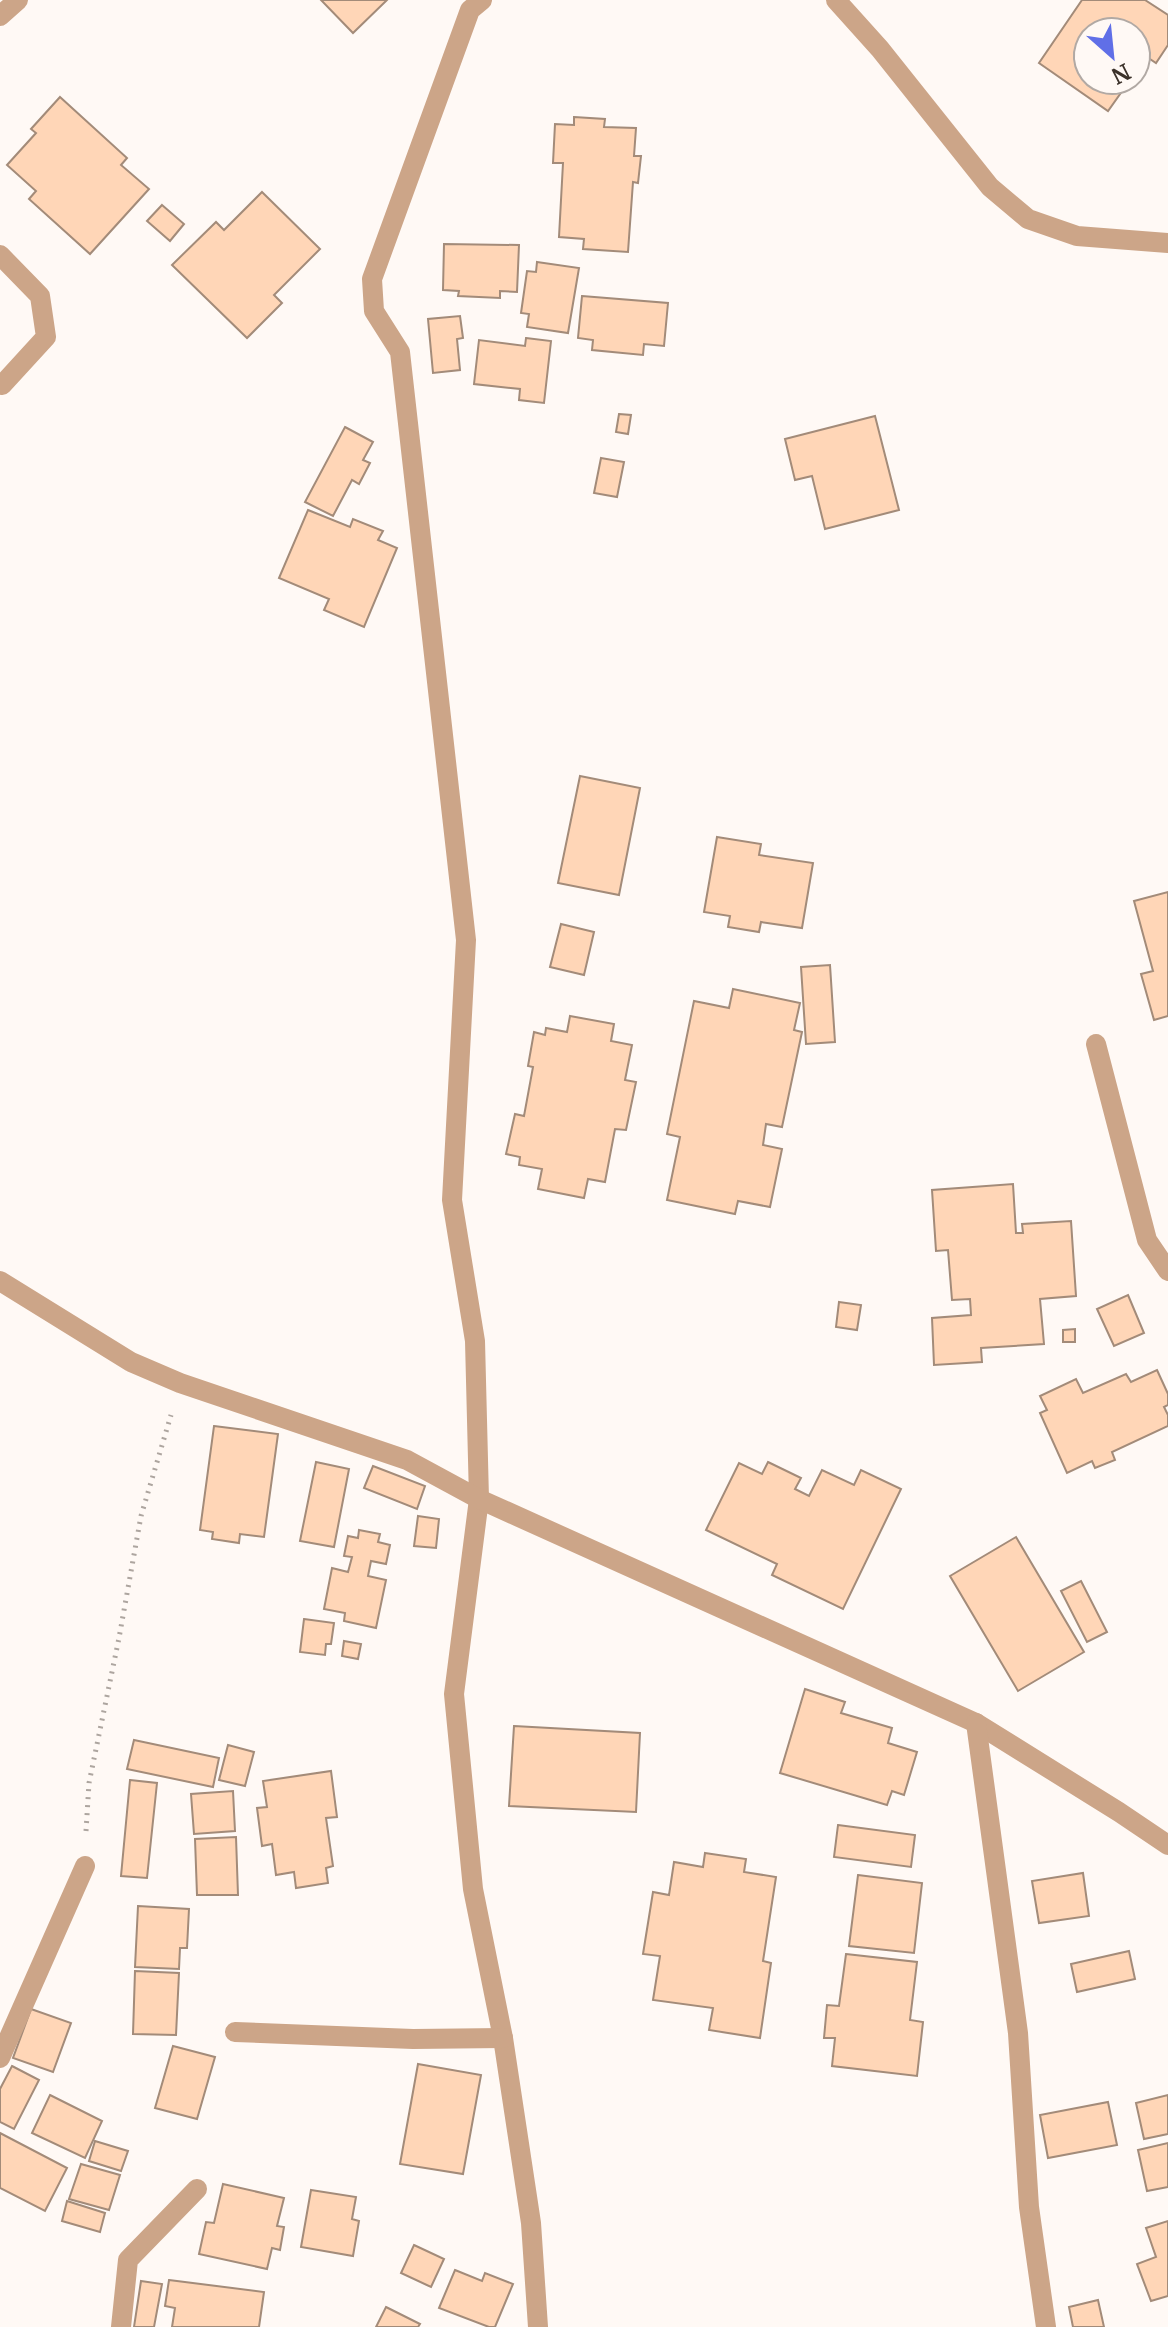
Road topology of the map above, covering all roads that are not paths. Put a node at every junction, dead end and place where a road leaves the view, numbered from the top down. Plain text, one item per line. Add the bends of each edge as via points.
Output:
1 (18, 0) edge
2 (482, 0) edge
3 (836, 0) edge
4 (0, 16) edge
5 (1168, 243) edge
6 (0, 255) edge
7 (2, 385) edge
8 (1096, 1044) dead end
9 (1168, 1271) edge
10 (0, 1281) edge
11 (479, 1499) junction
12 (976, 1723) junction
13 (1168, 1845) edge
14 (85, 1866) road end
15 (235, 2032) dead end
16 (503, 2038) junction
17 (0, 2058) edge
18 (197, 2189) dead end
19 (121, 2327) edge
20 (538, 2327) edge
21 (1046, 2327) edge

1 - 4 street
2 - 11 street via 470,10 372,279 374,311 400,352 466,940 452,1200 475,1341
3 - 5 street via 990,187 1028,219 1077,236
6 - 7 street via 40,296 46,337
8 - 9 street via 1147,1240
10 - 11 street via 131,1362 407,1460
11 - 12 street
11 - 16 street via 454,1694 473,1889
12 - 13 street
12 - 21 street via 1018,2033 1029,2207
14 - 17 street
15 - 16 street
16 - 20 street via 531,2223
18 - 19 street via 128,2260

